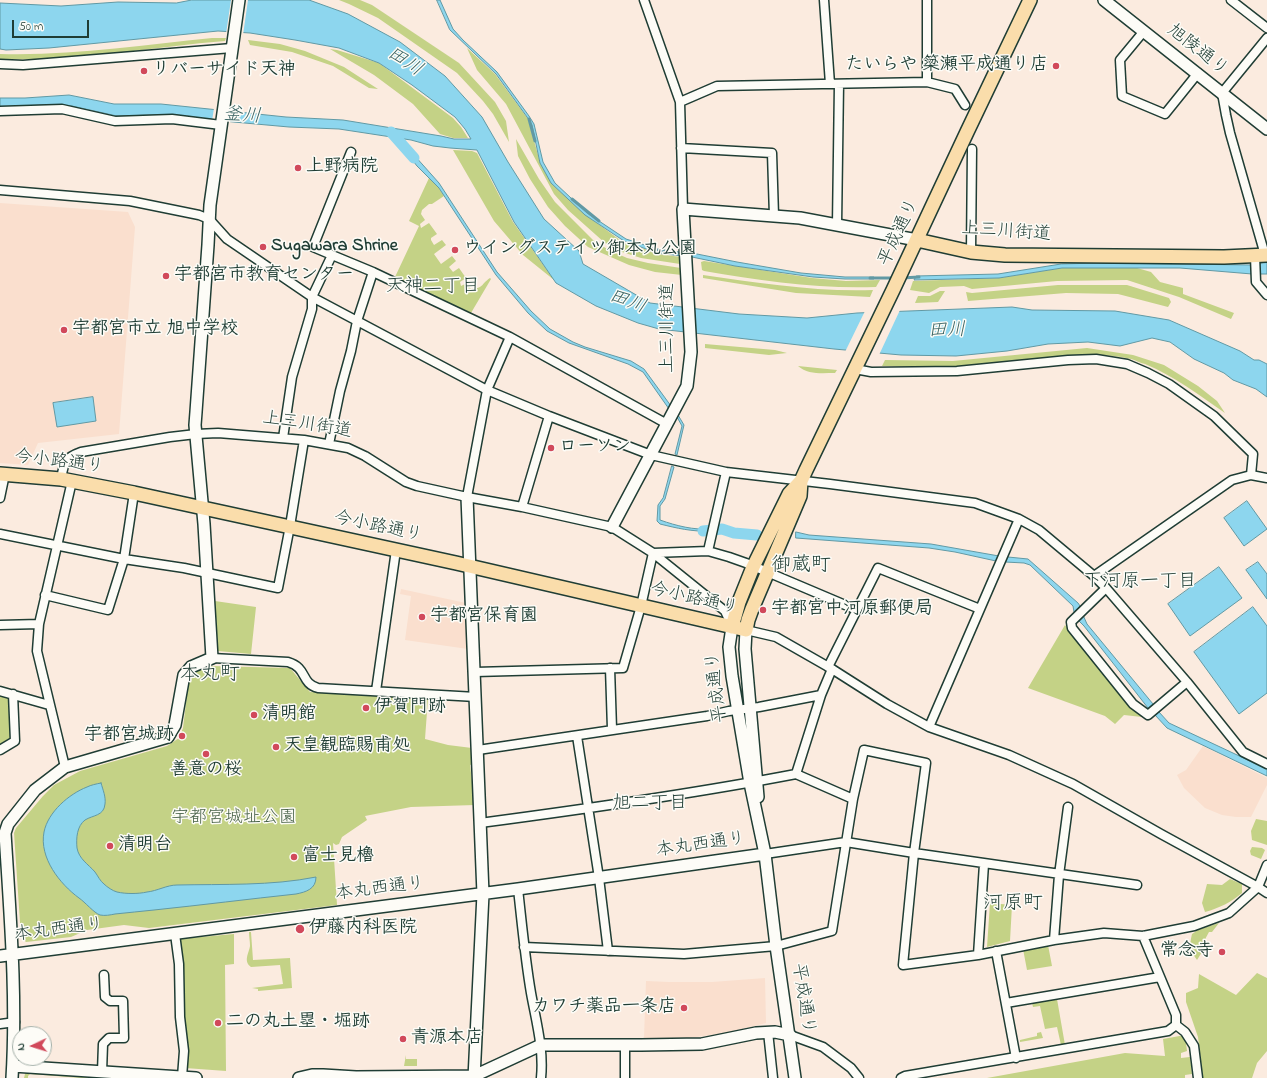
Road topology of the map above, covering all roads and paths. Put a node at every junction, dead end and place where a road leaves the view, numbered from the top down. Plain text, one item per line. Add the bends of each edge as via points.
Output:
1 (239, 0) edge
2 (644, 0) edge
3 (824, 0) edge
4 (927, 0) edge
5 (1030, 0) edge
6 (1104, 0) edge
7 (1231, 0) edge
8 (1267, 28) edge
9 (1144, 31) junction
10 (1267, 38) edge
11 (232, 45) junction
12 (0, 64) edge
13 (1198, 73) junction
14 (927, 82) junction
15 (835, 84) junction
16 (1222, 92) junction
17 (680, 102) junction
18 (966, 105) dead end
19 (0, 111) edge
20 (221, 124) junction
21 (1267, 129) edge
22 (680, 148) junction
23 (972, 149) dead end
24 (350, 152) dead end
25 (0, 190) edge
26 (683, 209) junction
27 (774, 216) junction
28 (209, 219) junction
29 (837, 225) junction
30 (917, 240) junction
31 (971, 252) junction
32 (332, 255) junction
33 (1260, 258) edge
34 (373, 272) junction
35 (1267, 296) edge
36 (312, 297) junction
37 (357, 321) junction
38 (510, 337) junction
39 (855, 369) junction
40 (487, 390) junction
41 (549, 416) junction
42 (667, 424) junction
43 (196, 434) junction
44 (283, 438) junction
45 (304, 440) junction
46 (329, 444) junction
47 (651, 455) junction
48 (726, 472) junction
49 (3, 474) edge
50 (1251, 475) junction
51 (1267, 478) edge
52 (66, 480) junction
53 (801, 481) junction
54 (134, 492) junction
55 (468, 497) junction
56 (0, 498) edge
57 (202, 507) junction
58 (522, 507) junction
59 (1019, 519) junction
60 (290, 526) junction
61 (612, 527) junction
62 (0, 534) edge
63 (56, 546) junction
64 (396, 550) junction
65 (708, 551) junction
66 (653, 552) junction
67 (124, 559) junction
68 (470, 567) junction
69 (753, 567) junction
70 (767, 572) junction
71 (207, 573) junction
72 (1094, 576) junction
73 (1106, 588) junction
74 (46, 595) junction
75 (641, 606) junction
76 (980, 609) junction
77 (857, 610) junction
78 (39, 624) junction
79 (0, 625) edge
80 (732, 627) junction
81 (746, 630) junction
82 (212, 658) junction
83 (610, 668) junction
84 (830, 668) junction
85 (475, 672) junction
86 (1187, 682) junction
87 (0, 691) edge
88 (376, 691) junction
89 (13, 694) junction
90 (821, 695) junction
91 (476, 697) junction
92 (49, 705) junction
93 (750, 708) junction
94 (738, 710) junction
95 (929, 727) junction
96 (612, 729) junction
97 (577, 736) junction
98 (0, 750) edge
99 (478, 750) junction
100 (1267, 764) edge
101 (65, 767) junction
102 (796, 774) junction
103 (753, 782) junction
104 (853, 798) junction
105 (1068, 807) dead end
106 (588, 809) junction
107 (480, 823) junction
108 (2, 833) edge
109 (846, 842) junction
110 (914, 853) junction
111 (765, 854) junction
112 (984, 864) junction
113 (1267, 865) edge
114 (1059, 874) junction
115 (599, 878) junction
116 (1137, 885) dead end
117 (1258, 887) junction
118 (518, 889) junction
119 (4, 890) edge
120 (483, 894) junction
121 (1267, 894) edge
122 (175, 934) junction
123 (1143, 936) junction
124 (1054, 940) junction
125 (776, 946) junction
126 (524, 947) junction
127 (608, 951) junction
128 (996, 951) junction
129 (12, 954) junction
130 (978, 954) junction
131 (0, 956) edge
132 (104, 975) dead end
133 (1160, 977) junction
134 (1006, 1003) junction
135 (15, 1022) junction
136 (0, 1024) edge
137 (1176, 1025) junction
138 (15, 1026) edge
139 (768, 1032) junction
140 (790, 1035) junction
141 (541, 1045) junction
142 (625, 1045) junction
143 (1016, 1058) junction
144 (13, 1066) joint
145 (102, 1072) junction
146 (182, 1077) junction
147 (339, 1077) edge
148 (474, 1077) edge
149 (12, 1078) edge
150 (196, 1078) edge
151 (299, 1078) edge
152 (541, 1078) edge
153 (625, 1078) edge
154 (773, 1078) edge
155 (795, 1078) edge
156 (859, 1078) edge
157 (901, 1078) edge
158 (1198, 1078) edge

1 - 11 street
2 - 17 street
3 - 15 street
4 - 14 street
5 - 30 main road, 平成通り
6 - 9 street, 旭陵通り
7 - 8 street
9 - 13 street, 旭陵通り
9 - 13 street via 1120,60 1122,96 1165,114
10 - 16 street
11 - 12 street via 23,65
11 - 20 street
13 - 16 street, 旭陵通り
14 - 15 street
14 - 18 street via 955,89
15 - 17 street via 717,86
15 - 29 street
16 - 21 street, 旭陵通り
16 - 33 street
17 - 22 street
19 - 20 street via 62,109 115,121 172,119
20 - 28 street
22 - 26 street
22 - 27 street via 772,153
23 - 31 street
24 - 32 street via 313,247
25 - 28 street via 130,201
26 - 27 street, 上三川街道
26 - 42 street, 上三川街道 via 691,347 687,386
27 - 29 street, 上三川街道
28 - 36 street via 227,239
28 - 43 street
29 - 30 street, 上三川街道
30 - 31 main road, 上三川街道
30 - 39 main road, 平成通り
31 - 33 main road, 上三川街道 via 1005,255
32 - 34 street
32 - 36 street
33 - 35 street via 1256,282
34 - 37 street
34 - 38 street
36 - 37 street
36 - 44 street via 312,309 292,377
37 - 40 street
37 - 46 street
38 - 40 street
38 - 42 street
39 - 50 street via 871,372 957,370 1096,359 1126,364 1169,384 1214,416 1253,454
39 - 53 main road, 平成通り
40 - 41 street
40 - 55 street
41 - 47 street
41 - 58 street
42 - 47 street, 上三川街道
43 - 44 street, 上三川街道 via 233,433
43 - 52 street, 上三川街道 via 81,452 70,456 64,465
43 - 57 street
44 - 45 street, 上三川街道
45 - 46 street, 上三川街道
45 - 60 street
46 - 55 street, 上三川街道 via 357,451 406,482
47 - 48 street
47 - 61 street, 上三川街道
48 - 53 street
48 - 65 street
49 - 52 main road, 今小路通り
49 - 56 street
50 - 51 street
50 - 72 street via 1232,480
52 - 54 main road, 今小路通り
52 - 63 street, 上三川街道
53 - 59 street via 975,503
53 - 69 main road, 平成通り via 789,494
53 - 70 main road, 平成通り via 800,496
54 - 57 main road, 今小路通り
54 - 67 street
55 - 58 street, 上三川街道
55 - 68 street
57 - 60 main road, 今小路通り
57 - 71 street
58 - 61 street, 上三川街道
59 - 72 street via 1039,530
59 - 76 street
60 - 64 main road, 今小路通り
60 - 71 street via 278,588
61 - 66 street
62 - 63 street
63 - 67 street
63 - 74 street, 上三川街道
64 - 68 main road, 今小路通り
64 - 88 street
65 - 66 street
65 - 69 street
66 - 75 street
66 - 80 street via 725,611
67 - 71 street
67 - 74 street via 108,610
68 - 75 main road, 今小路通り
68 - 85 street
69 - 70 street
69 - 80 main road, 平成通り
70 - 77 street
70 - 81 main road, 平成通り
71 - 82 street
72 - 73 street
73 - 86 street
73 - 86 street via 1071,622 1072,628 1133,704 1148,715
74 - 78 street, 上三川街道
75 - 80 main road, 今小路通り
75 - 83 street via 623,668
76 - 77 street via 878,568
76 - 95 street
77 - 84 street
78 - 79 street
78 - 92 street, 上三川街道 via 37,652
80 - 81 main road, 今小路通り
80 - 94 street, 平成通り via 729,646
81 - 84 street via 776,637
81 - 93 street, 平成通り
82 - 88 street via 288,662 300,668 311,686
82 - 101 street via 191,667 184,676 175,725 168,737
83 - 85 street
83 - 96 street
84 - 90 street
84 - 95 street
85 - 91 street
86 - 100 street via 1242,752
87 - 89 street
88 - 91 street
89 - 92 street
89 - 98 street via 15,741
90 - 93 street
90 - 102 street
91 - 99 street
92 - 101 street, 上三川街道
93 - 94 street
93 - 103 street, 平成通り
94 - 96 street
94 - 103 street, 平成通り
95 - 117 street via 1009,755 1073,784
96 - 97 street
97 - 99 street
97 - 106 street
99 - 107 street
101 - 108 street via 35,790
102 - 103 street
102 - 104 street
103 - 106 street
103 - 111 street, 平成通り
104 - 109 street
104 - 110 street via 864,750 926,763
105 - 114 street
106 - 107 street
106 - 115 street
107 - 120 street
108 - 119 street
109 - 110 street
109 - 111 street
109 - 125 street via 832,932
110 - 112 street
110 - 130 street via 903,964
111 - 115 street, 本丸西通り
111 - 125 street, 平成通り
112 - 114 street
112 - 130 street
113 - 117 street
114 - 116 street
114 - 124 street
115 - 118 street, 本丸西通り
115 - 127 street
117 - 121 street
117 - 123 street via 1229,913 1194,926
118 - 120 street, 本丸西通り
118 - 126 street
119 - 129 street
120 - 122 street, 本丸西通り
120 - 148 street
122 - 129 street, 本丸西通り
122 - 146 street via 184,1050
123 - 124 street via 1104,933
123 - 133 street
124 - 128 street
125 - 127 street via 684,954
125 - 140 street, 平成通り
126 - 127 street
126 - 141 street
128 - 130 street
128 - 134 street
129 - 131 street, 本丸西通り
129 - 135 street
132 - 145 street via 105,997 110,1001 123,1001 124,1038 109,1038 103,1044
133 - 134 street
133 - 137 street via 1176,1015
134 - 143 street
135 - 136 street
135 - 138 street
137 - 143 street via 1168,1031
137 - 158 street via 1185,1032 1194,1046
139 - 140 street
139 - 142 street via 702,1044
139 - 154 street
140 - 155 street, 平成通り
140 - 156 street via 823,1047 851,1068
141 - 142 street
141 - 148 street
141 - 152 street
142 - 153 street
143 - 157 street
144 - 145 street
144 - 149 street
145 - 146 street
146 - 150 street
147 - 148 street
147 - 151 street via 312,1075

